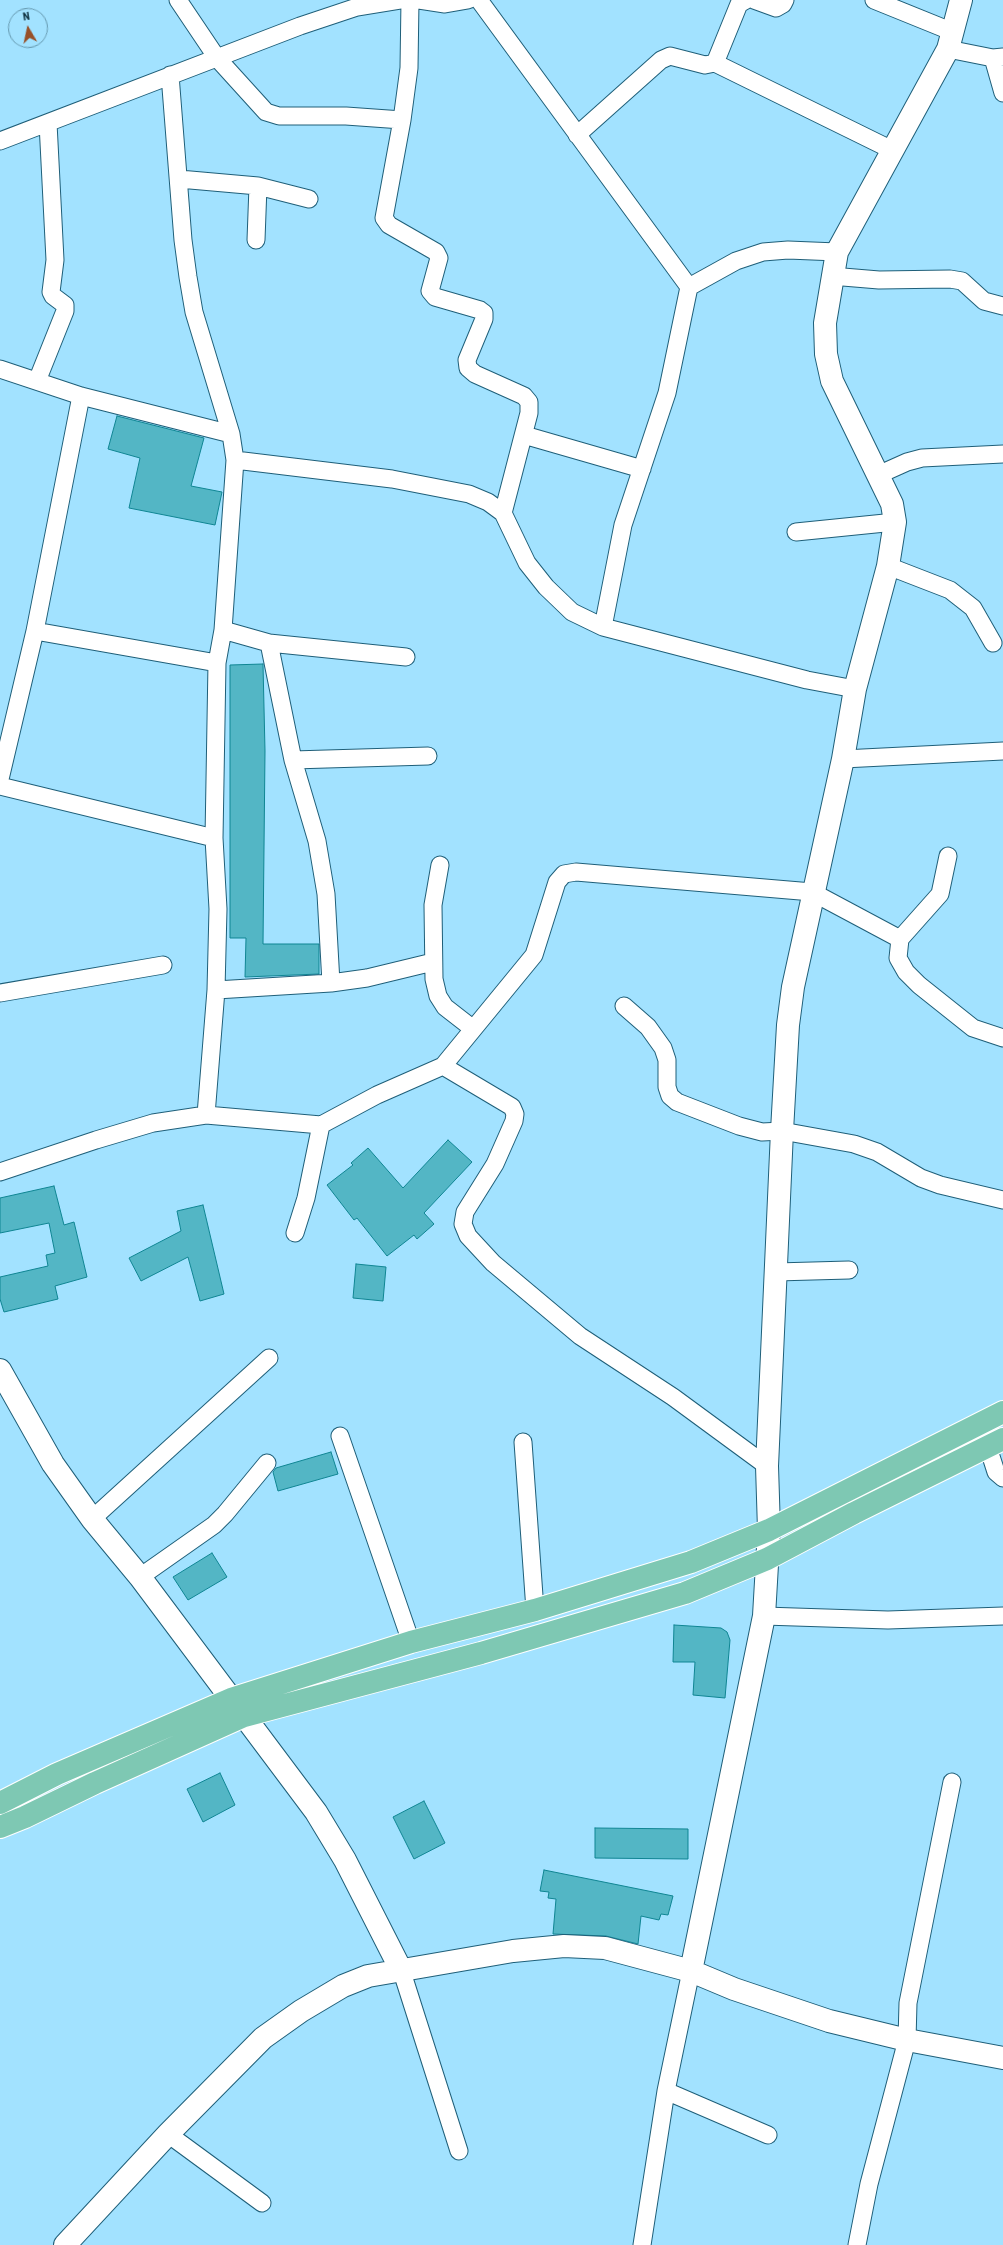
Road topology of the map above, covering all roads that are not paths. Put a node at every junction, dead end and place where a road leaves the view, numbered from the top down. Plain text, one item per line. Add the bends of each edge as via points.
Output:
1 (178, 0) edge
2 (400, 0) edge
3 (410, 0) edge
4 (419, 0) edge
5 (468, 0) edge
6 (479, 0) edge
7 (746, 0) edge
8 (754, 0) edge
9 (786, 0) edge
10 (874, 0) edge
11 (961, 0) edge
12 (951, 41) junction
13 (217, 58) junction
14 (998, 58) edge
15 (715, 63) junction
16 (170, 75) junction
17 (1003, 93) edge
18 (402, 120) junction
19 (48, 124) junction
20 (578, 135) junction
21 (0, 141) edge
22 (892, 150) junction
23 (178, 179) junction
24 (258, 186) junction
25 (309, 199) dead end
26 (256, 240) dead end
27 (837, 252) junction
28 (831, 276) junction
29 (689, 287) junction
30 (1003, 306) edge
31 (0, 369) edge
32 (37, 381) junction
33 (81, 396) junction
34 (231, 434) junction
35 (524, 436) junction
36 (1003, 454) edge
37 (235, 460) junction
38 (642, 469) junction
39 (878, 475) junction
40 (503, 513) junction
41 (895, 522) junction
42 (796, 532) dead end
43 (888, 566) junction
44 (603, 627) junction
45 (34, 630) junction
46 (223, 630) junction
47 (269, 643) junction
48 (993, 644) dead end
49 (406, 657) dead end
50 (216, 664) junction
51 (855, 688) junction
52 (1003, 751) edge
53 (428, 756) dead end
54 (843, 759) junction
55 (293, 760) junction
56 (0, 779) edge
57 (0, 786) edge
58 (214, 838) junction
59 (948, 856) dead end
60 (440, 865) dead end
61 (812, 892) junction
62 (900, 939) junction
63 (433, 962) junction
64 (163, 965) dead end
65 (331, 983) junction
66 (216, 990) junction
67 (0, 993) edge
68 (624, 1006) dead end
69 (472, 1028) junction
70 (1003, 1038) edge
71 (443, 1066) junction
72 (206, 1115) junction
73 (321, 1125) junction
74 (782, 1132) junction
75 (0, 1172) edge
76 (1003, 1200) edge
77 (295, 1233) dead end
78 (849, 1270) dead end
79 (776, 1272) junction
80 (269, 1358) dead end
81 (0, 1370) edge
82 (1003, 1412) edge
83 (340, 1436) dead end
84 (523, 1442) dead end
85 (996, 1443) edge
86 (267, 1463) dead end
87 (767, 1466) junction
88 (1003, 1478) edge
89 (92, 1519) junction
90 (769, 1530) junction
91 (767, 1560) junction
92 (140, 1577) junction
93 (535, 1610) junction
94 (764, 1616) junction
95 (1003, 1616) edge
96 (411, 1642) junction
97 (237, 1707) junction
98 (952, 1782) dead end
99 (0, 1803) edge
100 (0, 1827) edge
101 (692, 1971) junction
102 (402, 1972) junction
103 (907, 2040) junction
104 (1003, 2058) edge
105 (666, 2091) junction
106 (168, 2134) junction
107 (768, 2134) dead end
108 (459, 2151) dead end
109 (262, 2203) dead end
110 (65, 2245) edge
111 (642, 2245) edge
112 (857, 2245) edge

1 - 13 street
2 - 13 street via 357,7
3 - 18 street via 409,68
4 - 5 street via 445,4
6 - 20 street
7 - 15 street via 739,4
8 - 9 street via 776,8
10 - 12 street
11 - 12 street
12 - 14 street
12 - 22 street
13 - 16 street
13 - 18 street via 266,112 279,116 346,116
14 - 17 street
15 - 20 street via 705,65 670,56 661,60
15 - 22 street
16 - 19 street
16 - 23 street
18 - 35 street via 384,218 388,226 436,252 439,258 430,291 435,297 484,313 468,360 468,368 475,374 524,396 529,402 530,413
19 - 21 street
19 - 32 street via 55,260 51,292 66,305
20 - 29 street
22 - 27 street
23 - 24 street
23 - 34 street via 183,240 194,312
24 - 25 street
24 - 26 street
27 - 28 street
27 - 29 street via 763,252 736,261
28 - 30 street via 879,280 962,281 984,301
28 - 39 street via 825,323 826,354 830,374
29 - 38 street via 667,393
31 - 32 street
32 - 33 street
33 - 34 street
33 - 45 street
34 - 37 street
35 - 38 street
35 - 40 street
36 - 39 street via 922,458
37 - 40 street via 392,479 469,494 488,502
37 - 46 street
38 - 44 street via 623,525
39 - 41 street via 892,504
40 - 44 street via 527,563 546,587 572,612
41 - 42 street
41 - 43 street
43 - 48 street via 950,590 973,608
43 - 51 street
44 - 51 street via 808,680
45 - 50 street
45 - 56 street
46 - 47 street
46 - 50 street
47 - 49 street
47 - 55 street
50 - 58 street
51 - 54 street
52 - 54 street
53 - 55 street
54 - 61 street
55 - 65 street via 317,841 326,894
57 - 58 street
58 - 66 street via 218,909
59 - 62 street via 940,894
60 - 63 street via 434,905
61 - 62 street
61 - 69 street via 576,872 564,874 558,882 534,954
61 - 74 street via 788,1025
62 - 70 street via 898,958 906,972 973,1028
63 - 65 street via 366,978
63 - 69 street via 438,996 445,1007
64 - 67 street
65 - 66 street
66 - 72 street
68 - 74 street via 648,1027 663,1048 667,1060 667,1087 670,1096 677,1102 739,1126 762,1132
69 - 71 street
71 - 73 street via 377,1094
71 - 87 street via 512,1107 515,1114 495,1164 465,1212 462,1224 468,1236 493,1263 580,1336 673,1397
72 - 73 street
72 - 75 street via 153,1123
73 - 77 street via 306,1198
74 - 76 street via 854,1144 877,1152 934,1183
74 - 79 street
78 - 79 street
79 - 87 street
80 - 89 street
81 - 89 street via 53,1464
82 - 90 main road
83 - 96 street
84 - 93 street
85 - 88 street via 996,1472
85 - 91 main road via 854,1513
86 - 92 street via 214,1525
87 - 90 street
89 - 92 street
90 - 91 street
90 - 93 main road via 691,1562
91 - 94 street
91 - 97 main road via 685,1593 550,1634
92 - 97 street
93 - 96 main road
94 - 95 street via 888,1620
94 - 101 street
96 - 97 main road
97 - 99 main road via 58,1774
97 - 100 main road via 95,1783 25,1818
97 - 102 street via 316,1812 345,1860
98 - 103 street via 908,2003
101 - 102 street via 605,1948 564,1946 513,1951
101 - 103 street via 734,1989 829,2021
101 - 105 street
102 - 106 street via 368,1976 343,1986 301,2011 263,2038
102 - 108 street
103 - 104 street
103 - 112 street via 869,2184
105 - 107 street
105 - 111 street
106 - 109 street
106 - 110 street

